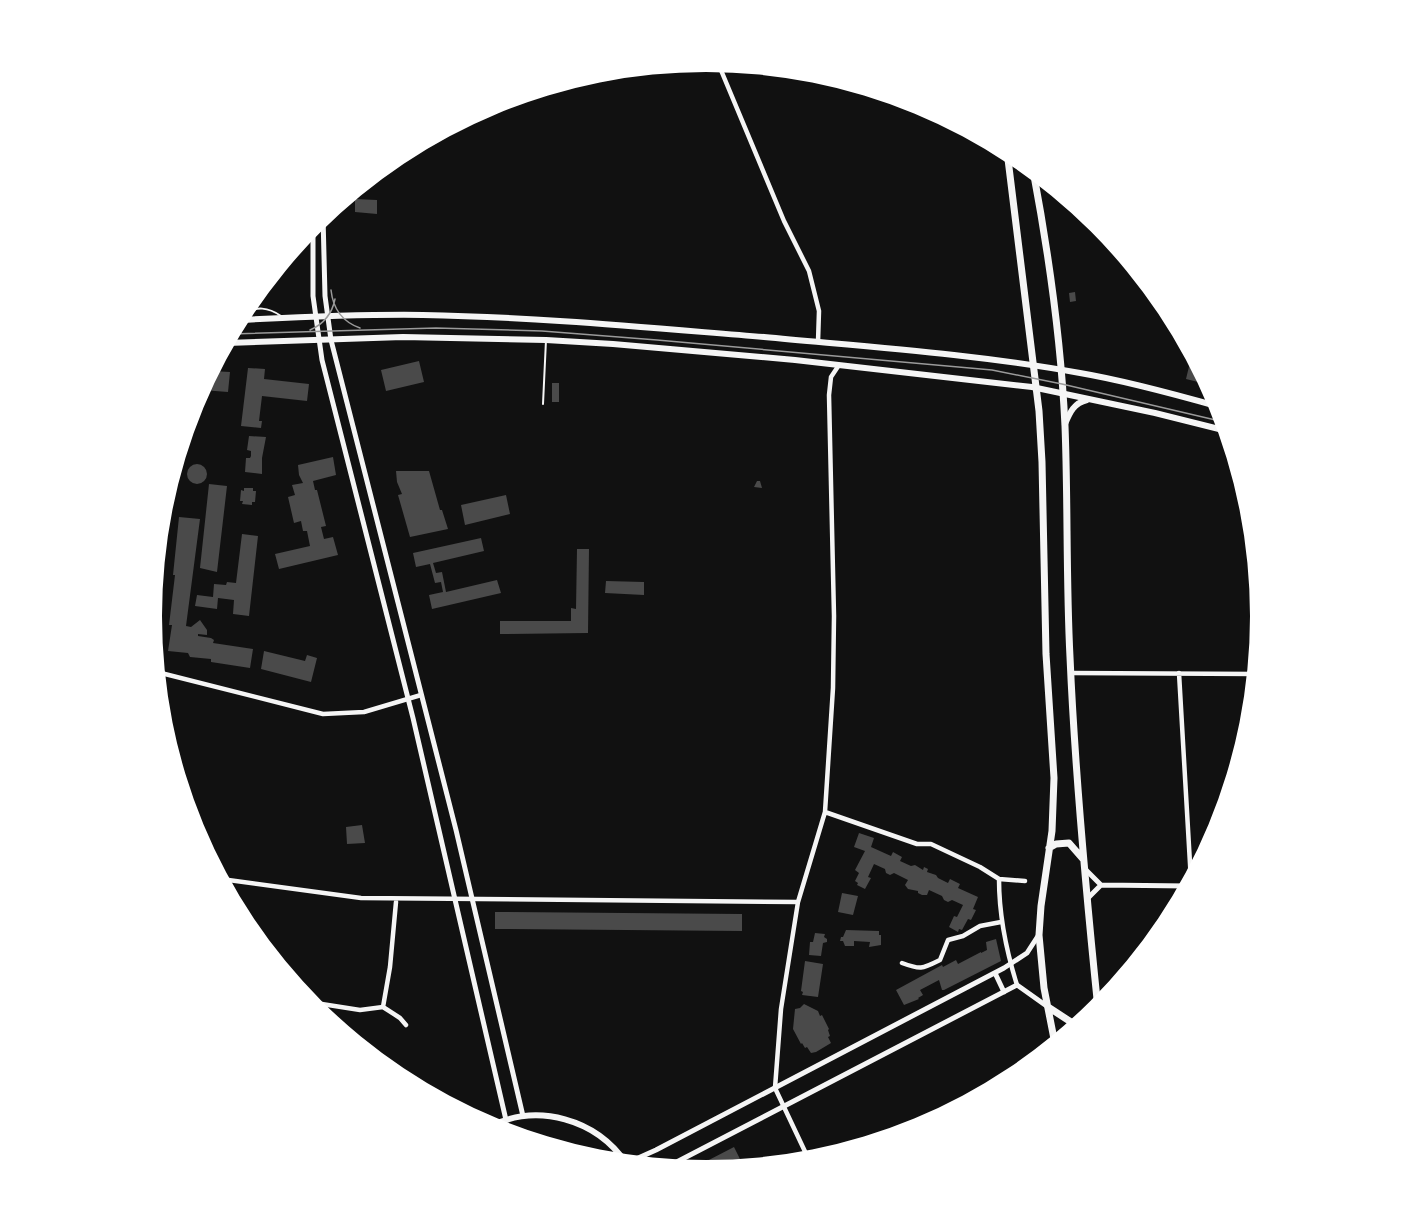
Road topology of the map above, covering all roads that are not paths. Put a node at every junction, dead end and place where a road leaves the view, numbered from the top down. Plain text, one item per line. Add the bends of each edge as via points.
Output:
1 (721, 72) edge
2 (1009, 164) edge
3 (1035, 182) edge
4 (323, 230) edge
5 (313, 240) edge
6 (258, 309) edge
7 (314, 317) junction
8 (327, 317) junction
9 (284, 318) junction
10 (251, 319) edge
11 (330, 340) junction
12 (546, 340) junction
13 (318, 341) junction
14 (818, 342) junction
15 (236, 343) edge
16 (839, 365) junction
17 (1033, 365) junction
18 (1061, 369) junction
19 (1036, 388) junction
20 (1062, 393) junction
21 (1090, 399) junction
22 (543, 404) dead end
23 (1207, 404) edge
24 (1065, 424) junction
25 (1217, 429) edge
26 (1071, 673) junction
27 (1179, 673) junction
28 (166, 674) edge
29 (1247, 674) edge
30 (421, 695) junction
31 (408, 699) junction
32 (825, 812) junction
33 (1049, 848) junction
34 (1085, 865) junction
35 (1190, 865) edge
36 (999, 879) junction
37 (231, 880) edge
38 (1025, 880) dead end
39 (1101, 885) junction
40 (1179, 886) edge
41 (456, 897) junction
42 (472, 898) junction
43 (1088, 899) junction
44 (396, 902) dead end
45 (798, 902) junction
46 (1001, 922) junction
47 (1039, 935) junction
48 (902, 963) dead end
49 (1011, 964) junction
50 (995, 973) junction
51 (1017, 985) junction
52 (1004, 992) junction
53 (1097, 995) edge
54 (326, 1005) edge
55 (383, 1007) junction
56 (1048, 1007) junction
57 (1069, 1021) edge
58 (406, 1025) dead end
59 (1053, 1035) edge
60 (775, 1088) junction
61 (783, 1107) junction
62 (523, 1116) junction
63 (506, 1120) joint
64 (805, 1151) edge
65 (617, 1152) edge
66 (644, 1156) edge
67 (682, 1159) edge

1 - 14 street via 811,275 819,311
2 - 17 main road
3 - 18 main road
4 - 8 street
5 - 7 street
6 - 9 lane via 269,309
7 - 8 main road
7 - 9 main road
7 - 13 street
8 - 11 street
8 - 14 main road via 423,315 610,324
9 - 10 main road
11 - 12 main road
11 - 13 main road
11 - 30 street
12 - 16 main road
12 - 22 lane
13 - 15 main road
13 - 31 street
14 - 17 main road
16 - 19 main road
16 - 32 street via 832,374 829,395 832,688
17 - 18 main road
17 - 19 main road
18 - 20 main road
18 - 23 main road
19 - 20 main road
19 - 33 main road via 1054,778
20 - 21 main road
20 - 24 main road
21 - 24 main road via 1075,405
21 - 25 main road
24 - 26 main road
26 - 27 street
26 - 34 main road
27 - 29 street
27 - 35 street
28 - 31 street via 322,714 364,712
30 - 31 street
30 - 42 street
31 - 41 street
32 - 36 street via 917,844 931,844
32 - 45 street
33 - 34 main road via 1069,843 1080,853
33 - 47 main road
34 - 39 street
34 - 43 main road
36 - 38 street
36 - 46 street
37 - 41 street via 361,898
39 - 40 street
39 - 43 street
41 - 42 street
41 - 63 street
42 - 45 street
42 - 62 street
43 - 53 main road
44 - 55 street
45 - 60 street via 781,1009
46 - 48 street via 948,940 940,960 923,969
46 - 49 street
47 - 49 street via 1028,952
47 - 56 main road
49 - 50 street
49 - 51 street
50 - 52 street
50 - 60 street
51 - 52 street
51 - 56 street
52 - 61 street
54 - 55 street via 360,1010
55 - 58 street
56 - 57 main road
56 - 59 main road
60 - 61 street
60 - 66 street
61 - 64 street
61 - 67 street
62 - 63 main road
62 - 65 main road via 558,1117 583,1125

